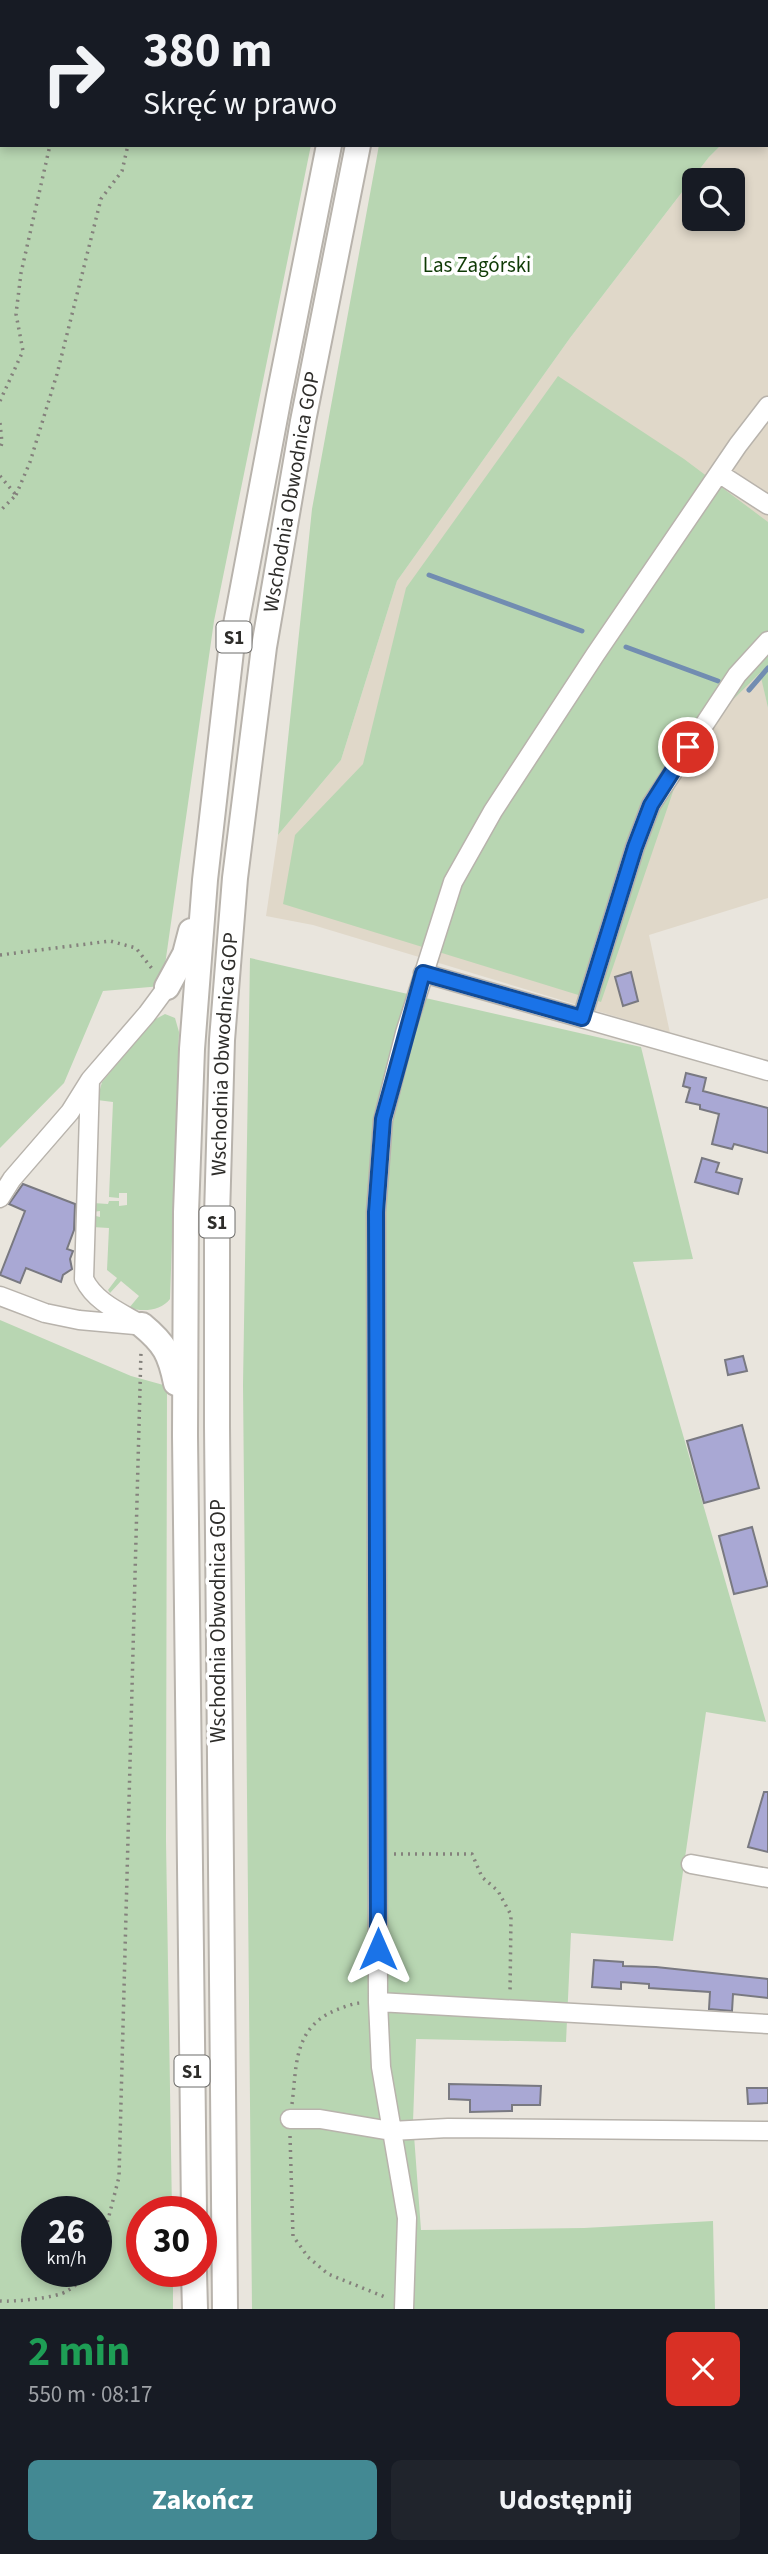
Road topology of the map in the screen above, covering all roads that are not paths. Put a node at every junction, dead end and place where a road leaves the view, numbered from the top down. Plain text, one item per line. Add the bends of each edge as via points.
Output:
1 (329, 147) edge
2 (358, 147) edge
3 (766, 414) edge
4 (720, 474) junction
5 (768, 505) edge
6 (768, 641) edge
7 (205, 880) junction
8 (423, 973) junction
9 (167, 987) joint
10 (582, 1018) junction
11 (768, 1071) edge
12 (90, 1080) junction
13 (0, 1198) edge
14 (0, 1296) edge
15 (142, 1325) junction
16 (185, 1436) junction
17 (691, 1864) dead end
18 (768, 1878) edge
19 (378, 2003) junction
20 (768, 2024) edge
21 (290, 2119) road end
22 (391, 2131) junction
23 (768, 2131) edge
24 (194, 2196) edge
25 (194, 2287) edge
26 (195, 2309) edge
27 (225, 2309) edge
28 (404, 2309) edge

1 - 7 highway, Wschodnia Obwodnica GOP / S1 via 232,651
2 - 27 highway, Wschodnia Obwodnica GOP / S1 via 264,647 235,878 222,1040 217,1453
3 - 4 street
4 - 5 street
4 - 8 street via 493,811 453,882
6 - 10 street via 737,675 651,805
7 - 9 highway via 185,954
7 - 16 highway, Wschodnia Obwodnica GOP / S1 via 186,1212
8 - 10 street
8 - 19 street via 383,1119 376,1212
9 - 12 street
10 - 11 street
12 - 13 street via 70,1112
12 - 15 street via 84,1279 103,1302
14 - 15 street via 79,1320
15 - 16 highway via 169,1353
16 - 24 highway, Wschodnia Obwodnica GOP / S1
17 - 18 street
19 - 20 street
19 - 22 street
21 - 22 street via 320,2119
22 - 23 street
22 - 28 street via 407,2218
25 - 26 highway

